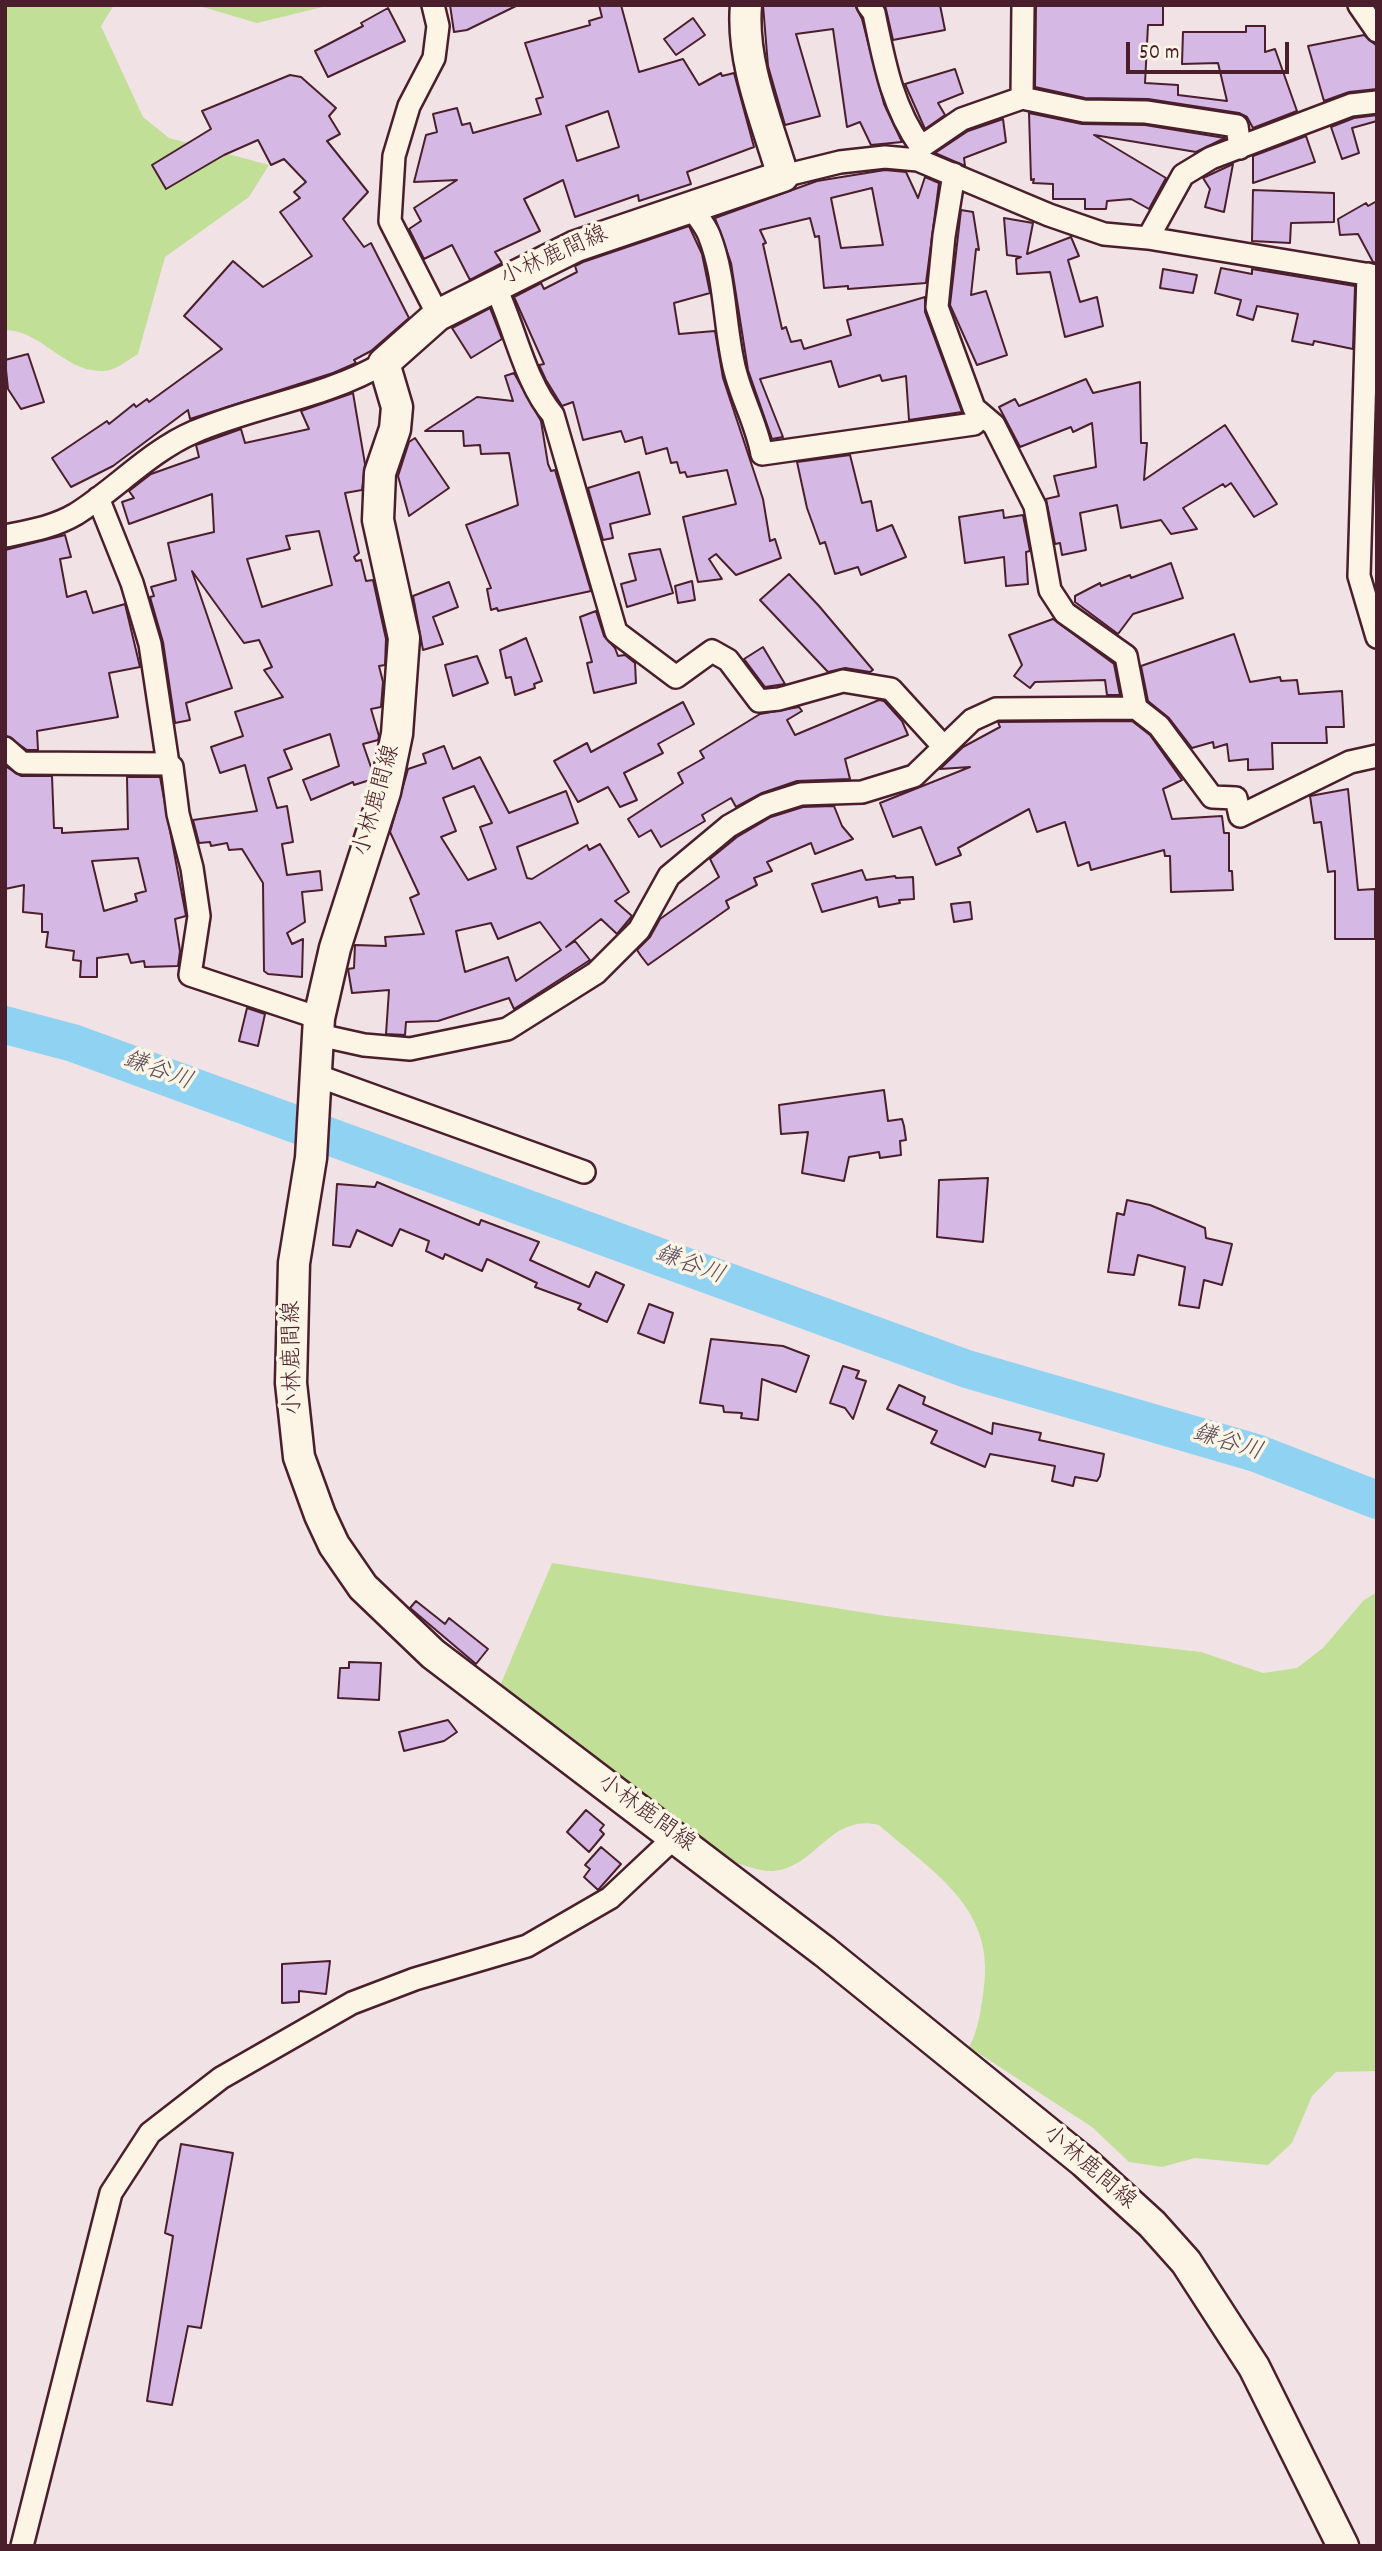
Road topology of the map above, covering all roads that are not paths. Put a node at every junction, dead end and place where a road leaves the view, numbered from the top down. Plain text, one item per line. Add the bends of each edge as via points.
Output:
1 (433, 5) edge
2 (746, 5) edge
3 (869, 5) edge
4 (1023, 5) edge
5 (1359, 5) edge
6 (1377, 31) edge
7 (1022, 98) junction
8 (1377, 102) edge
9 (1240, 148) junction
10 (919, 153) junction
11 (954, 174) junction
12 (783, 176) junction
13 (691, 207) junction
14 (1148, 238) junction
15 (1372, 275) edge
16 (494, 284) junction
17 (438, 315) junction
18 (384, 363) junction
19 (983, 415) junction
20 (98, 498) junction
21 (5, 536) edge
22 (1377, 636) edge
23 (1136, 708) junction
24 (943, 746) junction
25 (5, 748) edge
26 (1377, 756) edge
27 (168, 764) junction
28 (319, 1027) junction
29 (318, 1081) junction
30 (584, 1172) dead end
31 (676, 1836) junction
32 (22, 2546) edge
33 (1343, 2546) edge

1 - 17 street via 438,26 434,58 409,106 394,156 390,222
2 - 12 main road via 750,62
3 - 10 street via 889,83
4 - 7 street
5 - 6 street
7 - 9 street via 1084,111 1146,112 1237,126
7 - 10 street via 962,119
8 - 9 street via 1351,105
9 - 14 street via 1183,175
10 - 11 street
10 - 12 street via 841,162
11 - 14 street via 1104,234
11 - 19 street via 937,307 974,408
12 - 13 main road, 小林鹿間線
13 - 16 main road, 小林鹿間線 via 576,246
13 - 19 street via 709,234 726,303 732,361 744,402 757,426 762,453 974,424
14 - 15 street
15 - 22 street via 1359,576
16 - 17 main road, 小林鹿間線
16 - 24 street via 511,318 536,395 553,415 615,632 676,677 712,651 729,660 759,701 843,681 891,689
17 - 18 main road, 小林鹿間線
18 - 20 street via 313,395 195,432
18 - 28 main road, 小林鹿間線 via 397,407 395,429 380,473 378,520 404,638 397,734 385,792 335,948
19 - 23 street via 994,425 1035,506 1050,590 1065,613 1126,656
20 - 21 street via 75,515 44,528
20 - 27 street via 132,583 150,644
23 - 24 street via 996,709 972,720
23 - 26 street via 1159,726 1212,797 1236,797 1240,816 1350,762
24 - 28 street via 914,776 862,792 801,794 766,805 729,826 668,876 639,930 596,973 507,1029 410,1049 364,1045
25 - 27 street via 22,762
27 - 28 street via 199,916 190,975
28 - 29 main road, 小林鹿間線
29 - 30 street
29 - 31 main road, 小林鹿間線 via 294,1263 291,1383 299,1457 334,1545 363,1587 433,1654
31 - 32 street via 610,1898 527,1946 352,2003 220,2078 150,2133 111,2193
31 - 33 main road, 小林鹿間線 via 1084,2162 1152,2224 1186,2262 1254,2367

